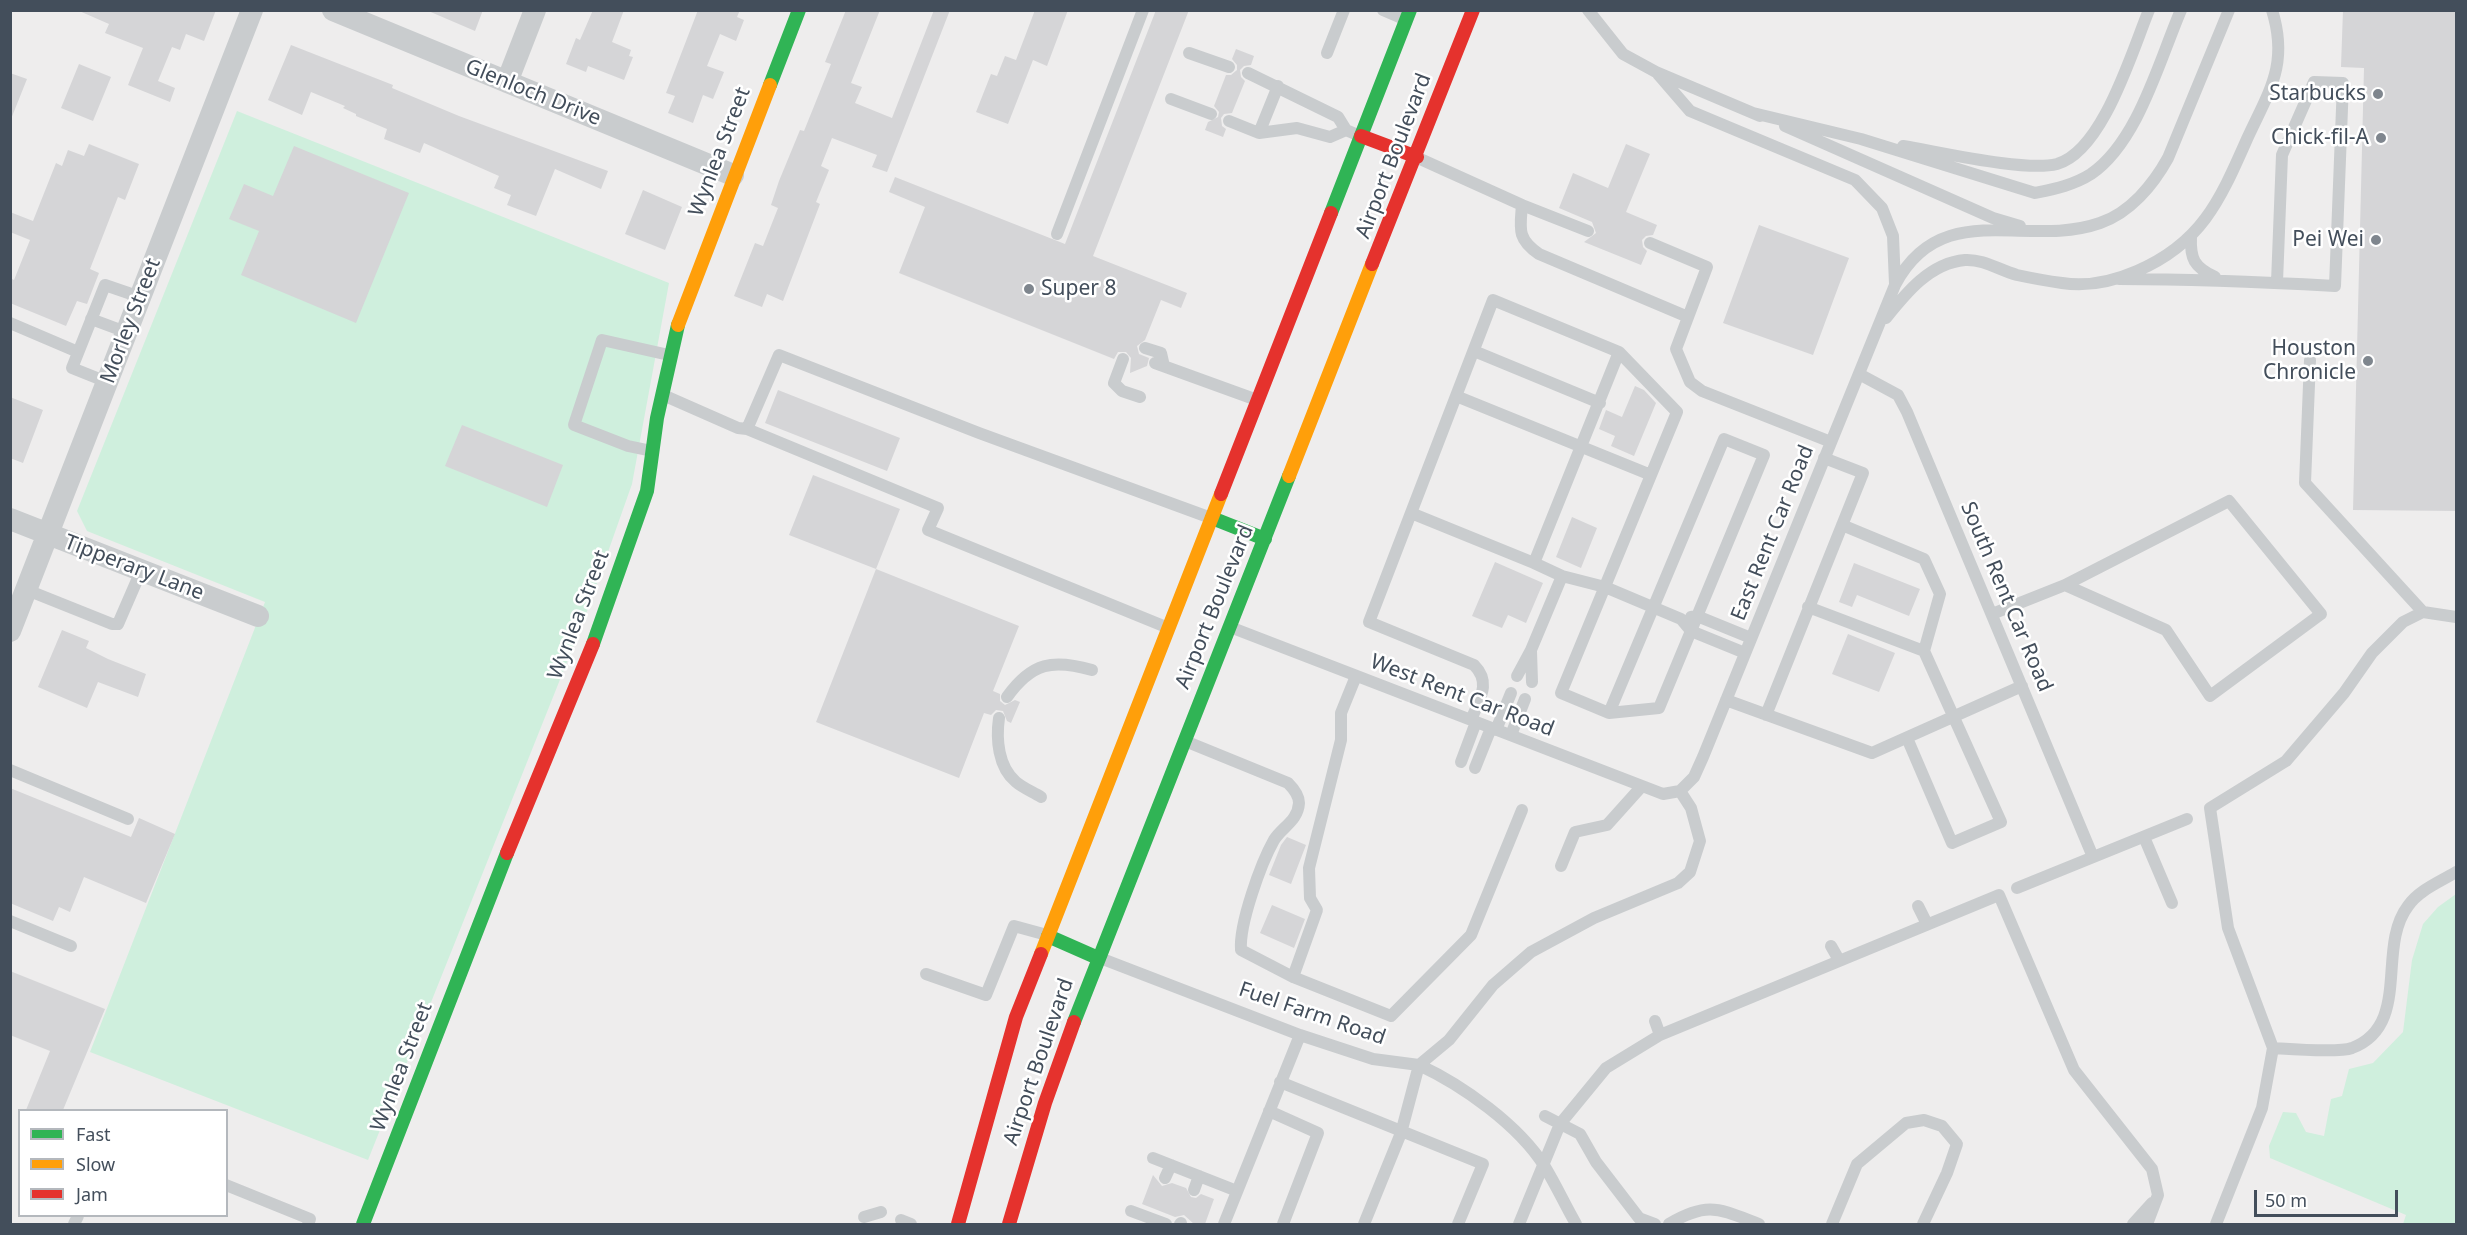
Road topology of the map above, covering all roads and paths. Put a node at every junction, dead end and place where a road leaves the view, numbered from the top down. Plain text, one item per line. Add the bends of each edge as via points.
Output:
1 (252, 10) edge
2 (333, 10) edge
3 (535, 10) edge
4 (798, 10) edge
5 (1143, 10) edge
6 (1344, 10) edge
7 (1383, 10) edge
8 (1473, 10) edge
9 (1588, 10) edge
10 (2149, 10) edge
11 (2181, 10) edge
12 (2229, 10) edge
13 (2272, 10) edge
14 (1408, 15) edge
15 (1189, 53) dead end
16 (1327, 53) dead end
17 (1229, 67) dead end
18 (1656, 72) junction
19 (1248, 73) dead end
20 (507, 82) junction
21 (1278, 87) junction
22 (1171, 99) dead end
23 (1753, 113) junction
24 (1211, 114) dead end
25 (1229, 121) dead end
26 (1346, 130) junction
27 (1259, 133) junction
28 (1361, 136) junction
29 (1861, 139) junction
30 (1417, 157) junction
31 (733, 175) junction
32 (1522, 205) junction
33 (2029, 229) junction
34 (1588, 231) dead end
35 (1057, 234) dead end
36 (2191, 236) junction
37 (1650, 243) dead end
38 (2119, 279) junction
39 (2219, 279) junction
40 (2277, 282) junction
41 (1895, 285) junction
42 (140, 297) junction
43 (1688, 317) junction
44 (91, 319) junction
45 (10, 323) edge
46 (1878, 328) junction
47 (126, 332) junction
48 (1145, 348) dead end
49 (1474, 351) junction
50 (78, 352) junction
51 (1619, 352) junction
52 (669, 356) junction
53 (1123, 359) dead end
54 (2310, 360) dead end
55 (1859, 374) junction
56 (107, 382) junction
57 (662, 394) junction
58 (1456, 396) junction
59 (1140, 397) dead end
60 (1258, 400) junction
61 (1600, 403) junction
62 (747, 429) junction
63 (1831, 442) junction
64 (1582, 447) junction
65 (653, 451) junction
66 (1824, 458) junction
67 (1651, 475) junction
68 (1411, 513) junction
69 (1212, 518) junction
70 (10, 519) edge
71 (1842, 525) junction
72 (49, 535) junction
73 (1265, 539) junction
74 (1534, 563) junction
75 (141, 571) junction
76 (1562, 576) junction
77 (2065, 585) junction
78 (1605, 587) junction
79 (27, 590) junction
80 (1808, 607) junction
81 (1653, 608) junction
82 (2422, 612) junction
83 (1992, 614) junction
84 (258, 616) dead end
85 (1697, 616) junction
86 (2457, 617) edge
87 (1681, 619) junction
88 (1230, 627) junction
89 (1170, 629) junction
90 (10, 631) edge
91 (1690, 631) junction
92 (1751, 638) junction
93 (1531, 650) junction
94 (1924, 651) junction
95 (1745, 653) junction
96 (1092, 670) dead end
97 (1356, 676) junction
98 (1517, 676) dead end
99 (1532, 682) dead end
100 (2022, 686) junction
101 (1511, 693) dead end
102 (1008, 697) dead end
103 (1525, 699) dead end
104 (1726, 700) junction
105 (1609, 713) junction
106 (1766, 715) junction
107 (1954, 717) junction
108 (999, 718) dead end
109 (1474, 721) junction
110 (1493, 729) junction
111 (1510, 735) junction
112 (1906, 738) junction
113 (1184, 740) junction
114 (1461, 762) dead end
115 (1475, 768) dead end
116 (10, 770) edge
117 (1642, 786) junction
118 (1680, 790) junction
119 (1041, 797) dead end
120 (1522, 810) dead end
121 (128, 819) dead end
122 (2187, 819) dead end
123 (2144, 837) junction
124 (2093, 857) junction
125 (1561, 866) dead end
126 (2457, 872) edge
127 (2017, 888) dead end
128 (2172, 903) dead end
129 (1918, 906) dead end
130 (10, 921) edge
131 (1928, 924) junction
132 (1048, 936) junction
133 (71, 946) dead end
134 (1831, 946) dead end
135 (1098, 958) junction
136 (1839, 960) junction
137 (926, 974) dead end
138 (1293, 977) junction
139 (1656, 1020) dead end
140 (1300, 1035) junction
141 (1660, 1035) junction
142 (2273, 1048) junction
143 (1419, 1065) junction
144 (1280, 1082) junction
145 (1269, 1111) junction
146 (1545, 1116) dead end
147 (1560, 1124) junction
148 (1401, 1133) junction
149 (1153, 1158) dead end
150 (1171, 1165) junction
151 (1544, 1165) junction
152 (1199, 1176) junction
153 (1165, 1178) dead end
154 (228, 1186) edge
155 (1194, 1190) dead end
156 (1237, 1191) junction
157 (2158, 1195) junction
158 (1131, 1211) dead end
159 (881, 1212) dead end
160 (308, 1224) edge
161 (363, 1224) edge
162 (872, 1224) edge
163 (958, 1224) edge
164 (1009, 1224) edge
165 (1166, 1224) edge
166 (1224, 1224) edge
167 (1283, 1224) edge
168 (1364, 1224) edge
169 (1458, 1224) edge
170 (1519, 1224) edge
171 (1576, 1224) edge
172 (1655, 1224) edge
173 (1670, 1224) edge
174 (1759, 1224) edge
175 (1832, 1224) edge
176 (1923, 1224) edge
177 (2133, 1224) edge
178 (2147, 1224) edge
179 (2216, 1224) edge

1 - 42 street, Morley Street
2 - 20 street, Glenloch Drive
3 - 20 street
4 - 31 main road, Wynlea Street
5 - 35 lane
6 - 16 lane
7 - 14 lane
8 - 30 main road, Airport Boulevard
9 - 18 lane via 1623,54
10 - 29 lane via 2092,136 2075,155 2058,164 2032,166
11 - 29 lane via 2138,114 2122,142 2107,162 2064,187 2034,193
12 - 33 lane via 2156,180 2119,213 2100,223 2054,232
13 - 36 lane via 2280,45 2278,72 2228,183
14 - 28 main road, Airport Boulevard
15 - 17 lane
18 - 23 lane
18 - 41 lane via 1690,111 1855,180 1882,208 1893,236
19 - 21 lane
20 - 31 street, Glenloch Drive
21 - 26 lane via 1338,117
21 - 27 lane
22 - 24 lane
23 - 29 lane
23 - 33 lane via 1993,218
25 - 27 lane
26 - 27 lane via 1330,137 1297,128
26 - 28 lane
28 - 30 main road
28 - 60 main road, Airport Boulevard
30 - 32 lane
30 - 73 main road, Airport Boulevard
31 - 52 main road, Wynlea Street via 681,312
32 - 34 lane
32 - 43 lane via 1520,230 1526,245 1539,254
33 - 41 lane via 1949,236 1917,254 1905,265
36 - 38 lane via 2175,252
36 - 39 lane via 2190,256 2198,270
37 - 43 lane via 1707,267
38 - 39 lane
38 - 46 lane via 2063,284 2015,274 1987,262 1965,261 1940,267 1923,278
39 - 40 lane
40 - 40 lane via 2335,286 2343,83 2314,82 2282,155
41 - 46 lane, East Rent Car Road
42 - 44 lane via 105,285
42 - 47 street, Morley Street
43 - 63 lane via 1676,349 1690,382 1702,392
44 - 47 lane
44 - 50 lane
45 - 50 lane
46 - 55 lane, East Rent Car Road
47 - 56 street, Morley Street
48 - 60 lane via 1161,353 1160,364
49 - 51 lane via 1493,300
49 - 58 lane
49 - 61 lane
50 - 56 lane via 72,368
51 - 61 lane
51 - 67 lane via 1677,412
52 - 57 main road, Wynlea Street
52 - 65 lane via 602,340 574,425 628,446
53 - 59 lane via 1114,383 1122,391
54 - 82 lane via 2305,483
55 - 63 lane, East Rent Car Road
55 - 83 lane, South Rent Car Road via 1898,395
56 - 72 street, Morley Street
57 - 62 lane
57 - 65 main road, Wynlea Street
58 - 64 lane
58 - 68 lane
60 - 69 main road, Airport Boulevard
61 - 64 lane
62 - 69 lane via 779,355
62 - 89 lane via 938,508 928,530
63 - 66 lane, East Rent Car Road
64 - 67 lane
64 - 74 lane
65 - 161 main road, Wynlea Street via 646,490 589,655 551,741
66 - 71 lane via 1863,473
66 - 92 lane, East Rent Car Road
67 - 78 lane
68 - 74 lane
68 - 109 lane via 1369,622 1474,665 1485,684
69 - 73 main road
69 - 89 main road, Airport Boulevard
70 - 72 street, Tipperary Lane
71 - 80 lane
71 - 94 lane via 1924,559 1940,594
72 - 75 street, Tipperary Lane
72 - 79 street, Morley Street
73 - 88 main road, Airport Boulevard
74 - 76 lane
75 - 79 lane via 118,624
75 - 84 street, Tipperary Lane
76 - 78 lane
76 - 93 lane
77 - 77 lane via 2229,501 2321,614 2210,696 2166,630
77 - 83 lane
78 - 81 lane
78 - 105 lane via 1561,693
79 - 90 street, Morley Street
80 - 94 lane
80 - 106 lane
81 - 85 lane via 1724,440 1764,455
81 - 87 lane
81 - 105 lane
82 - 86 lane
82 - 142 lane via 2403,622 2372,653 2344,693 2286,760 2210,808 2229,928
83 - 100 lane, South Rent Car Road
85 - 87 lane
85 - 91 lane
85 - 92 lane
87 - 91 lane
88 - 97 lane, West Rent Car Road
88 - 113 main road, Airport Boulevard
89 - 132 main road, Airport Boulevard
91 - 95 lane
91 - 105 lane via 1659,708
92 - 95 lane, East Rent Car Road
93 - 98 lane
93 - 99 lane
94 - 107 lane
95 - 104 lane, East Rent Car Road
96 - 102 lane via 1069,663 1032,670 1017,682
97 - 109 lane, West Rent Car Road
97 - 138 lane via 1341,713 1341,740 1309,868 1310,898 1317,910
100 - 107 lane
100 - 124 lane, South Rent Car Road
101 - 110 lane
103 - 111 lane
104 - 106 lane
104 - 118 lane, East Rent Car Road via 1694,777
106 - 112 lane via 1872,753
107 - 112 lane
107 - 112 lane via 2001,822 1952,843
108 - 119 lane via 996,736 1001,759 1015,782
109 - 110 lane, West Rent Car Road
109 - 114 lane
110 - 111 lane, West Rent Car Road
110 - 115 lane
111 - 117 lane, West Rent Car Road
113 - 135 main road, Airport Boulevard
113 - 138 lane via 1288,783 1295,790 1299,802 1292,823 1275,839 1255,886 1240,937 1240,950 1247,956
116 - 121 lane
117 - 118 lane, West Rent Car Road via 1663,794
117 - 125 lane via 1606,825 1575,832
118 - 143 lane via 1699,826 1700,841 1690,872 1678,883 1594,918 1531,952 1493,984 1449,1040
120 - 138 lane via 1471,935 1390,1016
122 - 123 lane
123 - 124 lane
123 - 128 lane
124 - 127 lane
126 - 142 lane via 2417,895 2399,920 2383,1023 2368,1039 2349,1049
129 - 131 lane
130 - 133 lane
131 - 136 lane
131 - 157 lane via 1998,895 2074,1070 2152,1169
132 - 135 main road
132 - 137 lane via 1014,927 986,995
132 - 163 main road, Airport Boulevard via 1016,1017
134 - 136 lane
135 - 140 lane, Fuel Farm Road
135 - 164 main road, Airport Boulevard via 1045,1103
136 - 141 lane
139 - 141 lane
140 - 143 lane, Fuel Farm Road via 1373,1059
140 - 144 lane
141 - 147 lane via 1606,1068
142 - 179 lane via 2262,1108
143 - 148 lane
143 - 151 lane, Fuel Farm Road via 1451,1080 1481,1102
144 - 145 lane
144 - 148 lane
145 - 156 lane
145 - 167 lane via 1318,1133
146 - 147 lane
147 - 151 lane
147 - 172 lane via 1580,1134 1602,1171 1639,1218
148 - 168 lane
148 - 169 lane via 1483,1164
149 - 150 lane
150 - 152 lane
150 - 153 lane
151 - 170 lane
151 - 171 lane, Fuel Farm Road
152 - 155 lane
152 - 156 lane
154 - 160 lane via 310,1219
156 - 166 lane
157 - 177 lane
157 - 178 lane
158 - 165 lane via 1151,1215
159 - 162 lane via 864,1217
173 - 174 lane via 1690,1212 1714,1208
175 - 176 lane via 1857,1164 1906,1123 1924,1120 1942,1126 1957,1144

